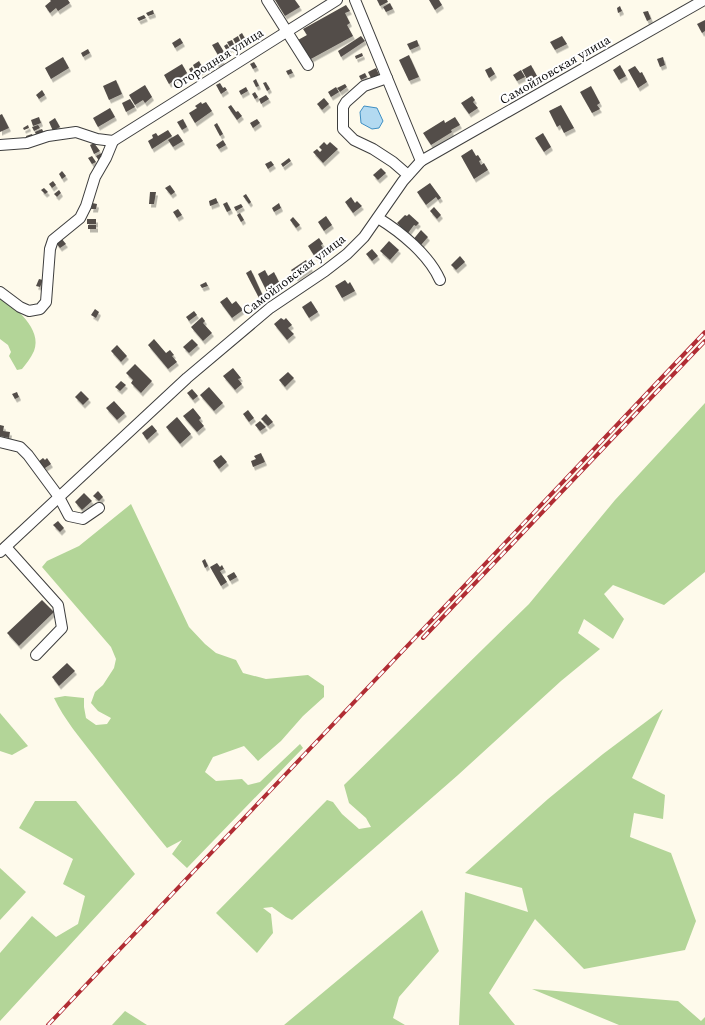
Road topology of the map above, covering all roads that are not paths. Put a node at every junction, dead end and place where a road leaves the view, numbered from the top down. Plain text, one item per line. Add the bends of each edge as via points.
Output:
1 (267, 0) edge
2 (337, 0) edge
3 (355, 0) edge
4 (704, 0) edge
5 (287, 31) junction
6 (308, 65) dead end
7 (388, 78) junction
8 (114, 140) junction
9 (0, 145) edge
10 (421, 161) junction
11 (408, 175) junction
12 (378, 218) junction
13 (440, 280) dead end
14 (0, 292) edge
15 (0, 442) edge
16 (59, 497) junction
17 (99, 508) dead end
18 (3, 550) edge
19 (36, 655) dead end

1 - 5 street
2 - 5 street, Огородная улица
3 - 7 street
4 - 10 street, Самойловская улица
5 - 6 street
5 - 8 street, Огородная улица
7 - 10 street
7 - 11 street via 364,86 346,102 342,130 354,140 393,162
8 - 9 street via 97,139 76,132 48,136 27,143
8 - 14 street via 95,176 80,218 53,240 46,302 40,309 29,311
10 - 11 street, Самойловская улица
11 - 12 street, Самойловская улица via 390,197
12 - 13 street via 414,245 435,269
12 - 16 street, Самойловская улица via 347,254 270,308 187,378
15 - 16 street via 20,447
16 - 17 street via 69,516 82,519
16 - 18 street, Самойловская улица
18 - 19 street via 58,605 62,628

